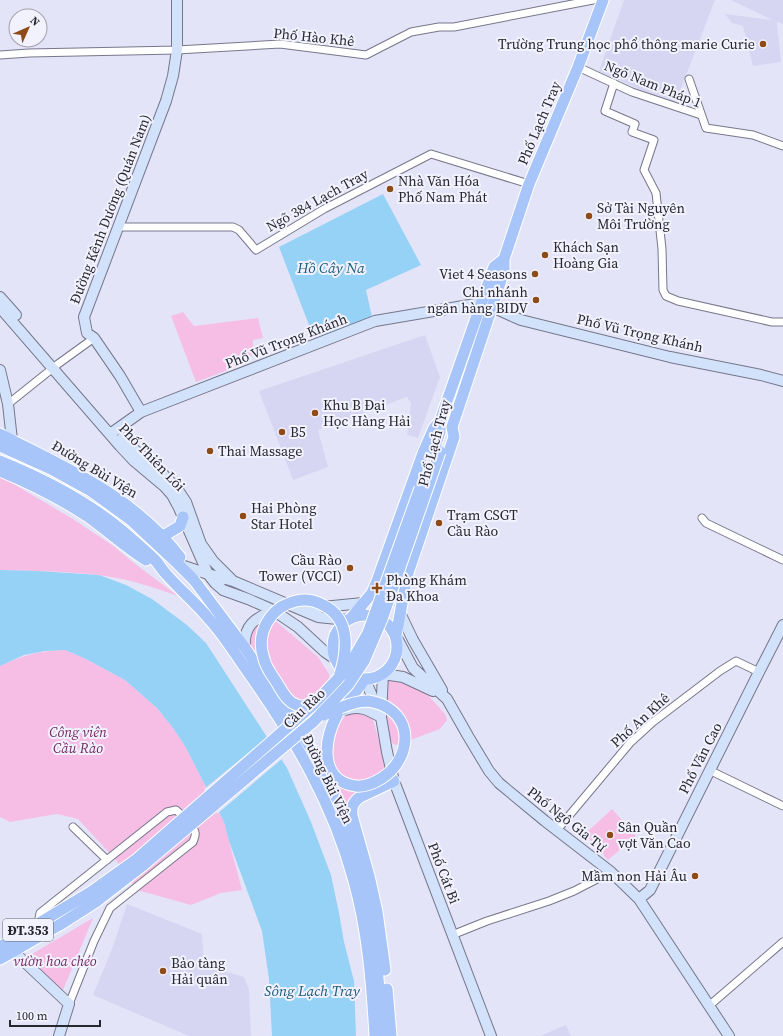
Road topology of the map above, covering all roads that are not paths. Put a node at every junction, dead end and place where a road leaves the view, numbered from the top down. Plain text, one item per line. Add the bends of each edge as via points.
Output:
1 (177, 0) edge
2 (593, 0) edge
3 (603, 0) edge
4 (177, 50) junction
5 (0, 55) edge
6 (578, 67) junction
7 (689, 79) dead end
8 (614, 83) junction
9 (701, 115) junction
10 (783, 146) edge
11 (530, 184) junction
12 (119, 227) junction
13 (0, 297) edge
14 (487, 305) junction
15 (4, 309) edge
16 (783, 322) edge
17 (94, 338) junction
18 (56, 366) junction
19 (0, 370) edge
20 (783, 381) edge
21 (8, 404) junction
22 (141, 412) junction
23 (440, 421) junction
24 (452, 427) junction
25 (113, 432) junction
26 (0, 434) edge
27 (12, 440) junction
28 (0, 446) edge
29 (437, 451) junction
30 (0, 461) edge
31 (0, 471) edge
32 (183, 517) junction
33 (702, 518) dead end
34 (159, 534) junction
35 (783, 560) edge
36 (183, 565) junction
37 (166, 574) junction
38 (208, 574) junction
39 (194, 580) junction
40 (233, 581) junction
41 (377, 581) junction
42 (223, 590) junction
43 (404, 593) junction
44 (363, 603) junction
45 (298, 609) junction
46 (273, 610) junction
47 (400, 613) junction
48 (349, 618) junction
49 (783, 626) edge
50 (396, 636) junction
51 (245, 648) junction
52 (336, 660) junction
53 (759, 672) junction
54 (383, 674) junction
55 (340, 677) junction
56 (365, 679) junction
57 (447, 699) junction
58 (339, 713) junction
59 (318, 717) junction
60 (381, 717) junction
61 (710, 770) junction
62 (394, 781) junction
63 (783, 806) edge
64 (73, 827) dead end
65 (557, 830) junction
66 (107, 860) junction
67 (611, 872) junction
68 (366, 877) junction
69 (639, 899) junction
70 (38, 924) junction
71 (452, 935) junction
72 (783, 942) edge
73 (1, 944) edge
74 (13, 951) junction
75 (0, 959) edge
76 (69, 1004) junction
77 (710, 1005) junction
78 (59, 1036) edge
79 (375, 1036) edge
80 (383, 1036) edge
81 (391, 1036) edge
82 (491, 1036) edge
83 (729, 1036) edge

1 - 4 street, Đường Kênh Dương (Quán Nam)
2 - 4 street, Phố Hào Khê via 454,27 411,32 366,55 280,44
3 - 6 main road, Phố Lạch Tray
4 - 5 street, Phố Hào Khê
4 - 12 street, Đường Kênh Dương (Quán Nam) via 166,101
6 - 8 street, Ngõ Nam Pháp 1
6 - 11 main road, Phố Lạch Tray
7 - 9 street
8 - 9 street, Ngõ Nam Pháp 1 via 632,92
8 - 16 street via 606,111 635,124 632,132 654,140 644,170 656,193 663,290 666,296 772,322
9 - 10 street, Ngõ Nam Pháp 1 via 706,128 753,135
11 - 12 street, Ngõ 384 Lạch Tray via 431,154 324,209 256,250 239,230 233,227
11 - 14 main road, Phố Lạch Tray via 504,259 494,267
12 - 17 street, Đường Kênh Dương (Quán Nam) via 84,317 87,332
13 - 15 street, Phố Thiên Lôi
14 - 20 street, Phố Vũ Trọng Khánh via 521,320 670,357
14 - 22 street, Phố Vũ Trọng Khánh via 375,321
14 - 23 main road, Phố Lạch Tray
14 - 24 main road, Phố Lạch Tray
15 - 18 street, Phố Thiên Lôi
17 - 18 street
17 - 22 street, Đường Kênh Dương (Quán Nam)
18 - 21 street
18 - 25 street, Phố Thiên Lôi
19 - 21 street
21 - 27 street
22 - 25 street, Phố Vũ Trọng Khánh
23 - 29 main road, Cầu Rào
23 - 41 main road, Phố Lạch Tray via 434,428 423,453
24 - 29 main road, Cầu Rào
24 - 43 main road, Phố Lạch Tray via 454,437
25 - 32 street, Phố Thiên Lôi via 134,461 165,487
25 - 40 street, Phố Thiên Lôi via 159,470 178,490 186,502 201,544 213,561
26 - 27 main road, Đường Bùi Viện
27 - 34 main road, Đường Bùi Viện via 79,474 117,497
28 - 36 main road, Đường Bùi Viện via 91,491 131,520
29 - 55 main road, Cầu Rào, bridge via 368,633
29 - 59 main road, Cầu Rào, bridge via 386,607 364,661 348,685
30 - 37 main road, Đường Bùi Viện via 84,503 124,532 156,561
31 - 37 main road, Đường Bùi Viện via 61,500
32 - 34 main road via 180,526 165,535
32 - 38 street, Phố Thiên Lôi
33 - 35 street via 706,523
34 - 36 main road, Đường Bùi Viện
36 - 38 street
36 - 39 main road, Đường Bùi Viện
37 - 39 main road
37 - 79 main road, Đường Bùi Viện via 218,629 267,698 308,766 328,807 343,846 363,920
38 - 40 street
38 - 42 street, Phố Thiên Lôi
39 - 42 street
39 - 51 main road, Đường Bùi Viện
40 - 45 street, Phố Thiên Lôi
41 - 43 main road via 387,595
41 - 44 main road, Phố Lạch Tray via 372,593
42 - 46 street, Phố Thiên Lôi
43 - 47 main road, Phố Lạch Tray
44 - 45 street
44 - 48 main road, Phố Lạch Tray
45 - 48 street, Phố Thiên Lôi via 318,617
46 - 51 street via 259,616 249,627 244,640
46 - 52 street, Phố Thiên Lôi via 298,627
47 - 50 main road, Phố Lạch Tray
47 - 57 street
48 - 50 main road via 367,614 376,616 392,628
48 - 52 main road via 340,626 334,637 333,650
49 - 53 street, Phố Văn Cao
50 - 54 main road via 396,658
50 - 57 street, Phố Ngô Gia Tự via 413,668
51 - 68 main road, Đường Bùi Viện via 316,757 339,802
52 - 55 main road, bridge via 335,676 314,700 302,707 292,703 264,660 261,648 262,635 269,618 287,603 307,600 326,606 337,616 343,627 346,642
52 - 56 main road via 349,674
53 - 61 street, Phố Văn Cao
53 - 65 street, Phố An Khê via 736,661 653,722 630,743
54 - 56 main road
54 - 57 street via 409,679
54 - 60 street, Phố Cát Bi
55 - 70 main road, Cầu Rào / ĐT.353, bridge via 314,704 137,860
56 - 58 main road
56 - 60 street, Phố Cát Bi
57 - 65 street, Phố Ngô Gia Tự via 471,742 499,783
58 - 59 main road, bridge via 330,730 326,752 330,768 340,780 357,786 376,782 394,768 402,754 405,738 400,720 391,711 375,703 360,702 348,704
58 - 60 street via 352,708 362,708
59 - 74 main road, Cầu Rào / ĐT.353, bridge via 141,868 97,901
60 - 62 street, Phố Cát Bi
61 - 63 street
61 - 69 street, Phố Văn Cao via 650,890
62 - 68 main road, Đường Bùi Viện via 360,796 352,805 352,816
62 - 71 street, Phố Cát Bi
64 - 66 street
65 - 67 street, Phố Ngô Gia Tự
66 - 70 street via 40,913
66 - 76 street via 171,810 180,813 195,833 193,842 110,908
67 - 69 street, Phố Ngô Gia Tự
67 - 71 street via 550,901
68 - 80 main road, Đường Bùi Viện
68 - 81 main road, Đường Bùi Viện via 382,944
69 - 77 street, Phố Ngô Gia Tự
70 - 73 main road, ĐT.353
71 - 82 street, Phố Cát Bi
72 - 77 street
74 - 75 main road, ĐT.353
74 - 76 street
76 - 78 street
77 - 83 street, Phố Ngô Gia Tự

